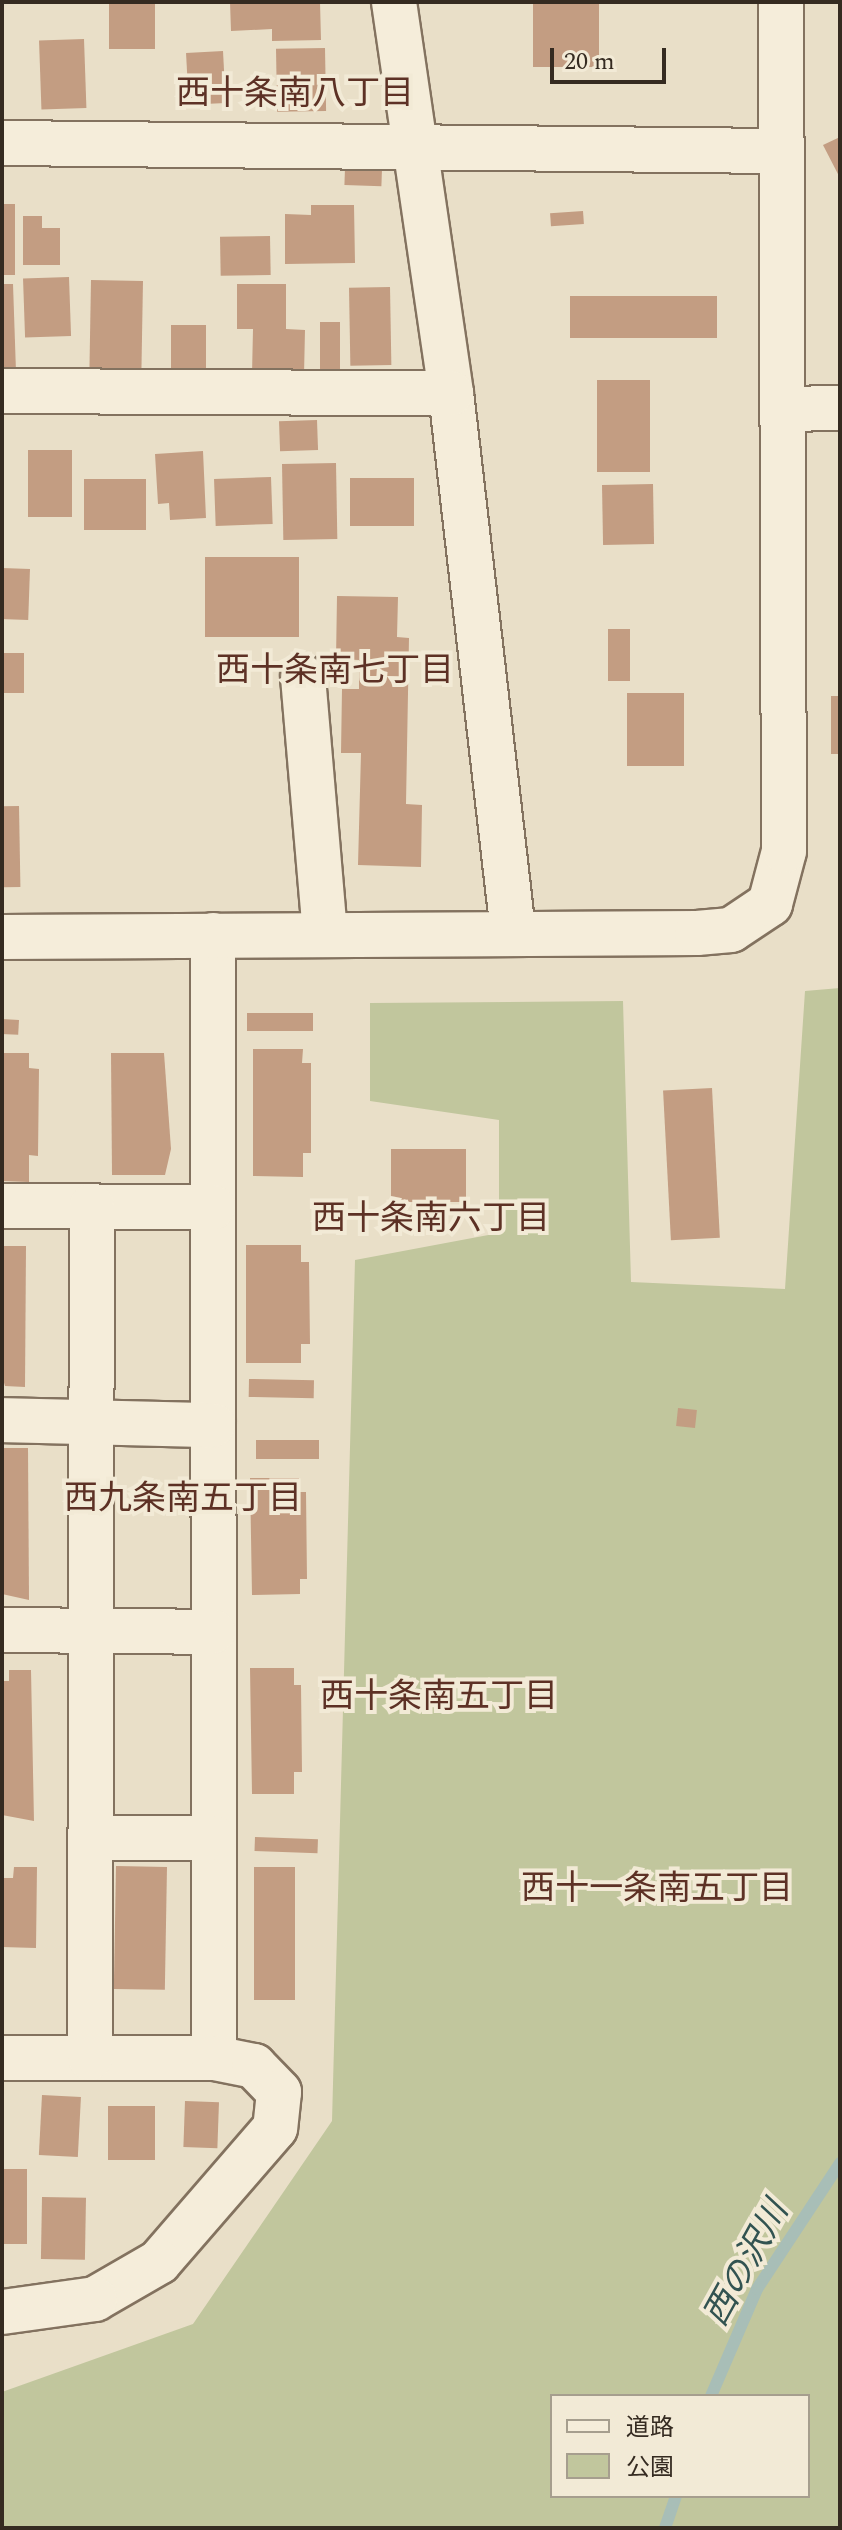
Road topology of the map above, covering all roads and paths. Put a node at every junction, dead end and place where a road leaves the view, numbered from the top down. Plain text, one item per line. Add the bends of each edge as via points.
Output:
1 (394, 2) edge
2 (781, 2) edge
3 (2, 143) edge
4 (416, 143) junction
5 (782, 151) junction
6 (2, 391) edge
7 (451, 393) junction
8 (840, 408) edge
9 (783, 409) junction
10 (303, 677) dead end
11 (513, 931) junction
12 (325, 933) junction
13 (213, 935) junction
14 (2, 937) edge
15 (2, 1206) edge
16 (92, 1206) junction
17 (213, 1207) junction
18 (2, 1420) edge
19 (92, 1422) junction
20 (213, 1425) junction
21 (2, 1630) edge
22 (91, 1631) junction
23 (213, 1632) junction
24 (90, 1838) junction
25 (214, 1838) junction
26 (2, 2058) edge
27 (90, 2058) junction
28 (214, 2058) junction
29 (2, 2312) edge

1 - 4 street
2 - 5 street
3 - 4 street
4 - 5 street
4 - 7 street
5 - 9 street
6 - 7 street
7 - 11 street
8 - 9 street
9 - 11 street via 784,851 770,904 731,930
10 - 12 street
11 - 12 street
12 - 13 street
13 - 14 street
13 - 17 street
15 - 16 street
16 - 17 street
16 - 19 street
17 - 20 street
18 - 19 street
19 - 20 street
19 - 22 street
20 - 23 street
21 - 22 street
22 - 23 street
22 - 24 street
23 - 25 street
24 - 25 street
24 - 27 street
25 - 28 street
26 - 27 street
27 - 28 street
28 - 29 street via 254,2066 279,2092 275,2128 159,2262 95,2299

